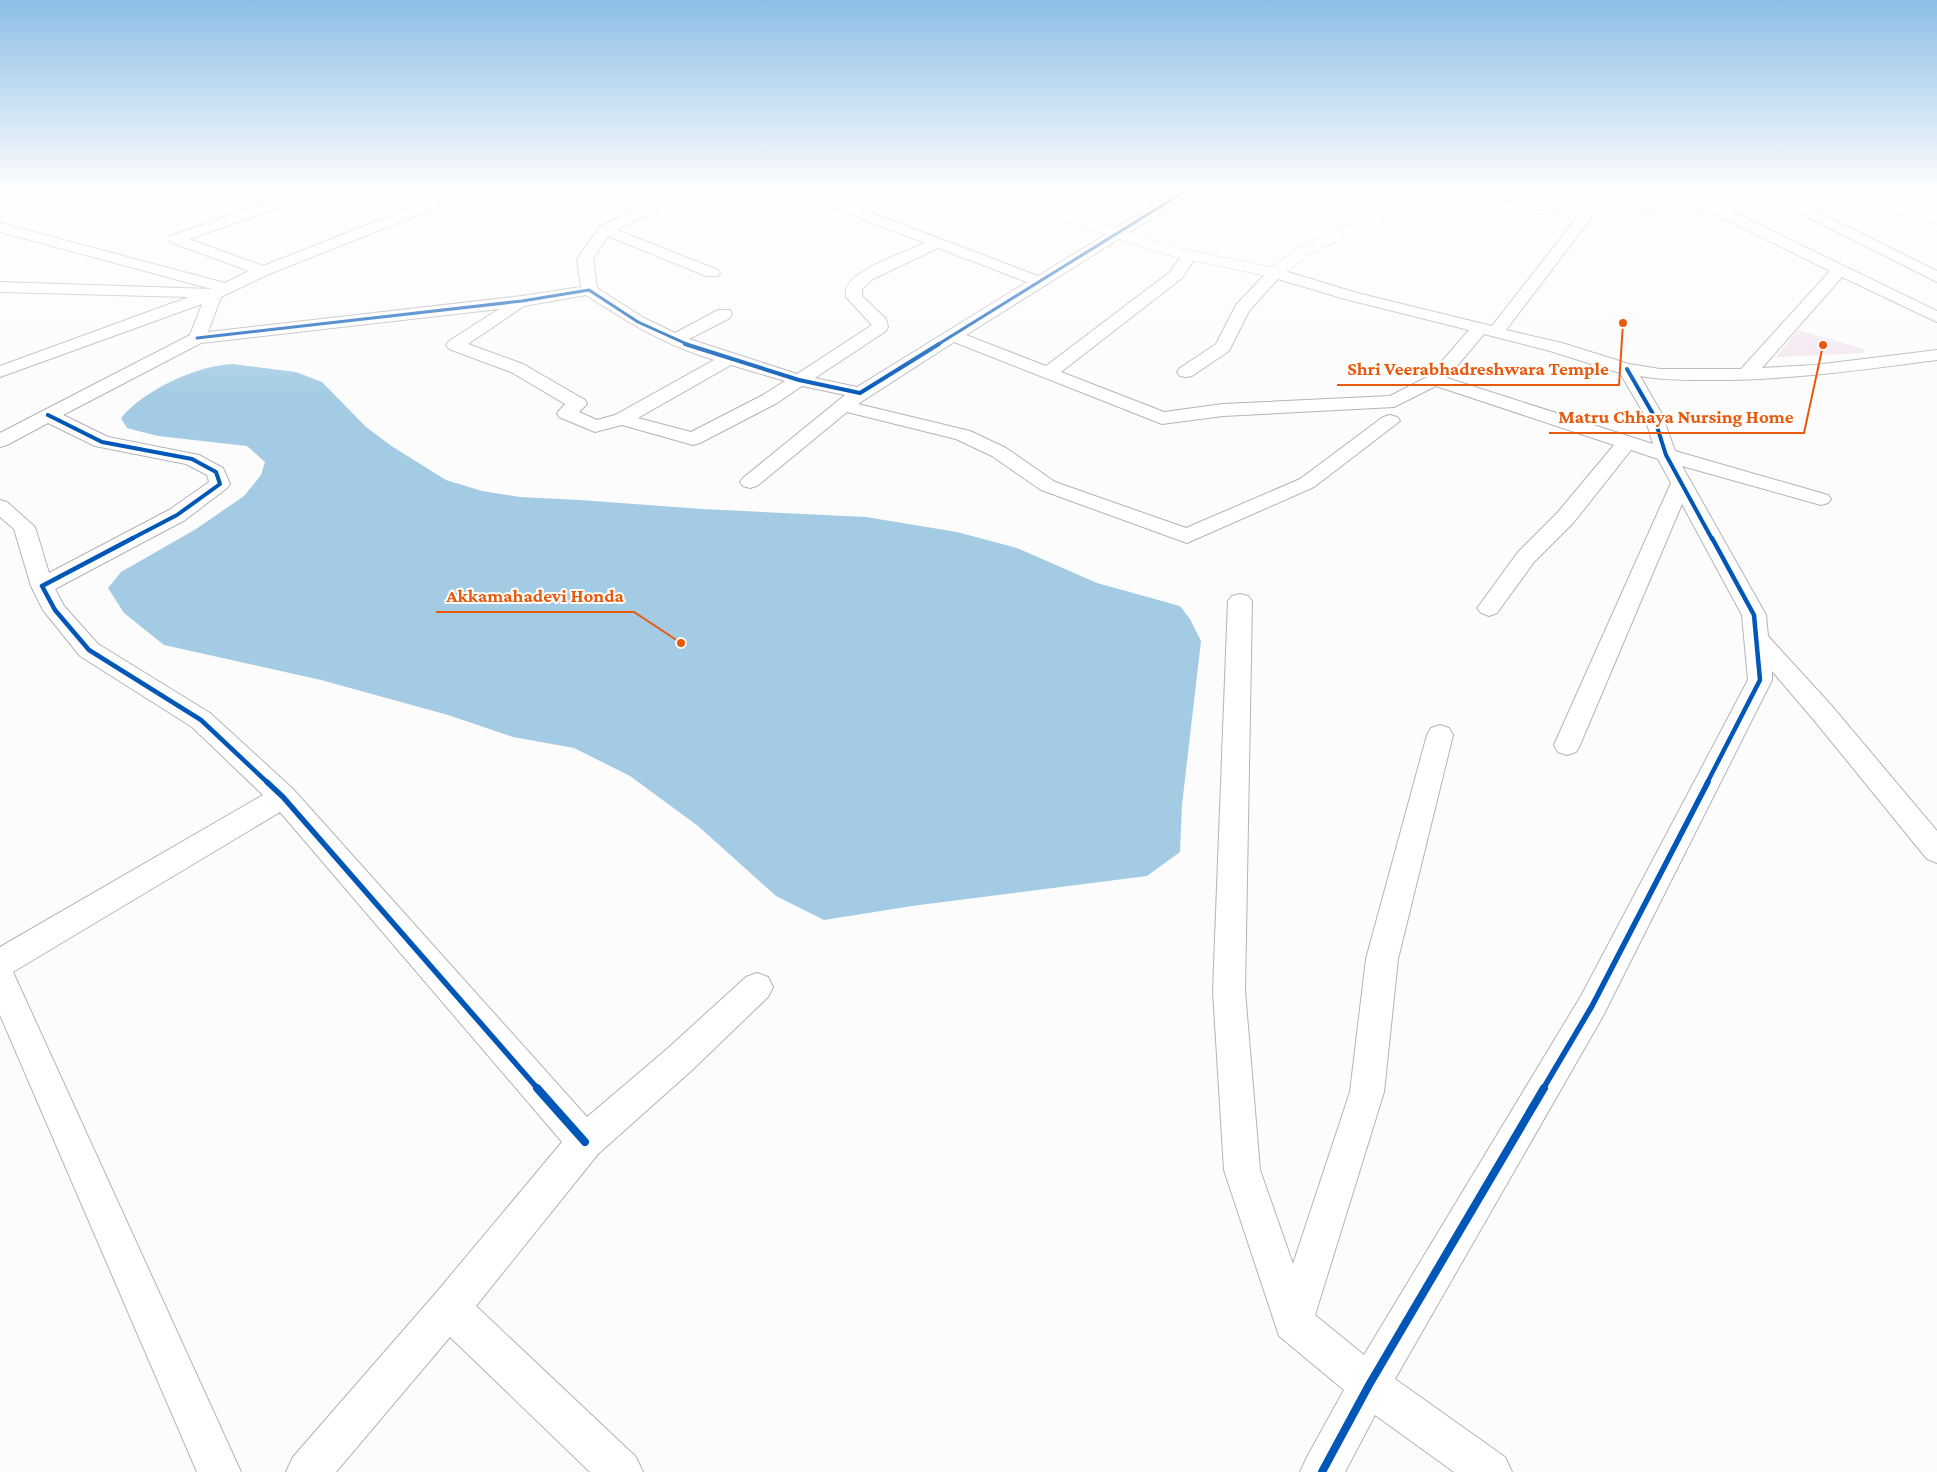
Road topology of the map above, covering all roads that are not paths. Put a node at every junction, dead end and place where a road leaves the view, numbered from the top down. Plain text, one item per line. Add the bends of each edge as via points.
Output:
1 (109, 259) edge
2 (229, 259) edge
3 (294, 259) edge
4 (585, 259) edge
5 (676, 259) edge
6 (904, 259) edge
7 (978, 259) edge
8 (1078, 259) edge
9 (1186, 259) edge
10 (1207, 259) edge
11 (1294, 259) edge
12 (1549, 259) edge
13 (1817, 259) edge
14 (1901, 259) edge
15 (1840, 270) junction
16 (263, 271) junction
17 (712, 273) dead end
18 (1275, 273) junction
19 (1937, 277) edge
20 (1040, 282) junction
21 (0, 286) edge
22 (589, 290) junction
23 (220, 291) junction
24 (522, 301) junction
25 (724, 314) dead end
26 (1937, 317) edge
27 (1487, 331) junction
28 (952, 336) junction
29 (197, 338) junction
30 (675, 340) junction
31 (1937, 354) edge
32 (728, 359) junction
33 (1627, 369) junction
34 (0, 372) edge
35 (1186, 372) dead end
36 (1048, 373) junction
37 (1746, 374) junction
38 (799, 380) junction
39 (1435, 380) junction
40 (860, 393) junction
41 (844, 406) junction
42 (48, 414) junction
43 (622, 419) junction
44 (1390, 421) dead end
45 (0, 441) edge
46 (1627, 442) junction
47 (1666, 455) junction
48 (750, 482) dead end
49 (1681, 483) junction
50 (1821, 499) dead end
51 (0, 506) edge
52 (42, 586) junction
53 (1240, 602) dead end
54 (1489, 608) dead end
55 (1757, 639) junction
56 (1440, 735) dead end
57 (1566, 745) dead end
58 (284, 797) junction
59 (1937, 851) edge
60 (0, 963) edge
61 (0, 978) edge
62 (757, 987) dead end
63 (585, 1142) junction
64 (449, 1308) junction
65 (1294, 1322) junction
66 (1369, 1385) junction
67 (219, 1472) edge
68 (308, 1472) edge
69 (621, 1472) edge
70 (1322, 1472) edge
71 (1490, 1472) edge

1 - 23 street
2 - 16 street
3 - 16 street
4 - 22 street
5 - 17 street
6 - 38 street via 867,276 854,288 854,297 880,322 880,327
7 - 20 street
8 - 20 street
9 - 36 street via 1176,274
10 - 18 main road
11 - 18 main road
12 - 27 street
13 - 15 street
14 - 19 street
15 - 26 street
15 - 37 street
16 - 23 street
18 - 27 street
18 - 35 street via 1242,310 1222,347
20 - 28 street
21 - 23 street
22 - 24 street
22 - 30 street via 638,322
23 - 29 street
23 - 34 street
24 - 29 street
24 - 43 street via 455,345 518,368 578,404 566,413 595,426
25 - 30 street
27 - 33 street via 1556,347
27 - 39 street
28 - 36 street
28 - 40 street
29 - 42 street
30 - 32 street
31 - 37 street via 1815,370
32 - 38 street
32 - 43 street
33 - 37 street via 1660,374
33 - 47 street via 1653,414
36 - 39 street via 1162,418 1223,410 1394,401
38 - 40 street
38 - 43 street via 693,439
39 - 46 street
40 - 41 street
41 - 44 street via 963,436 999,452 1048,486 1187,536 1307,483
41 - 48 street
42 - 45 street
42 - 52 street via 102,442 192,459 216,472 220,484 177,515
46 - 47 street
46 - 54 street via 1566,517 1526,558
47 - 49 street
47 - 50 street
49 - 55 street via 1754,615
49 - 57 street
51 - 52 street via 24,527
52 - 58 street via 55,610 89,650 201,720
53 - 65 street via 1229,991 1242,1170
55 - 59 street
55 - 66 street via 1760,680 1597,997
56 - 65 street via 1382,959 1367,1092
58 - 60 street
58 - 63 street
61 - 67 street
62 - 63 street
63 - 64 street
64 - 68 street
64 - 69 street
65 - 66 street
66 - 70 street
66 - 71 street

